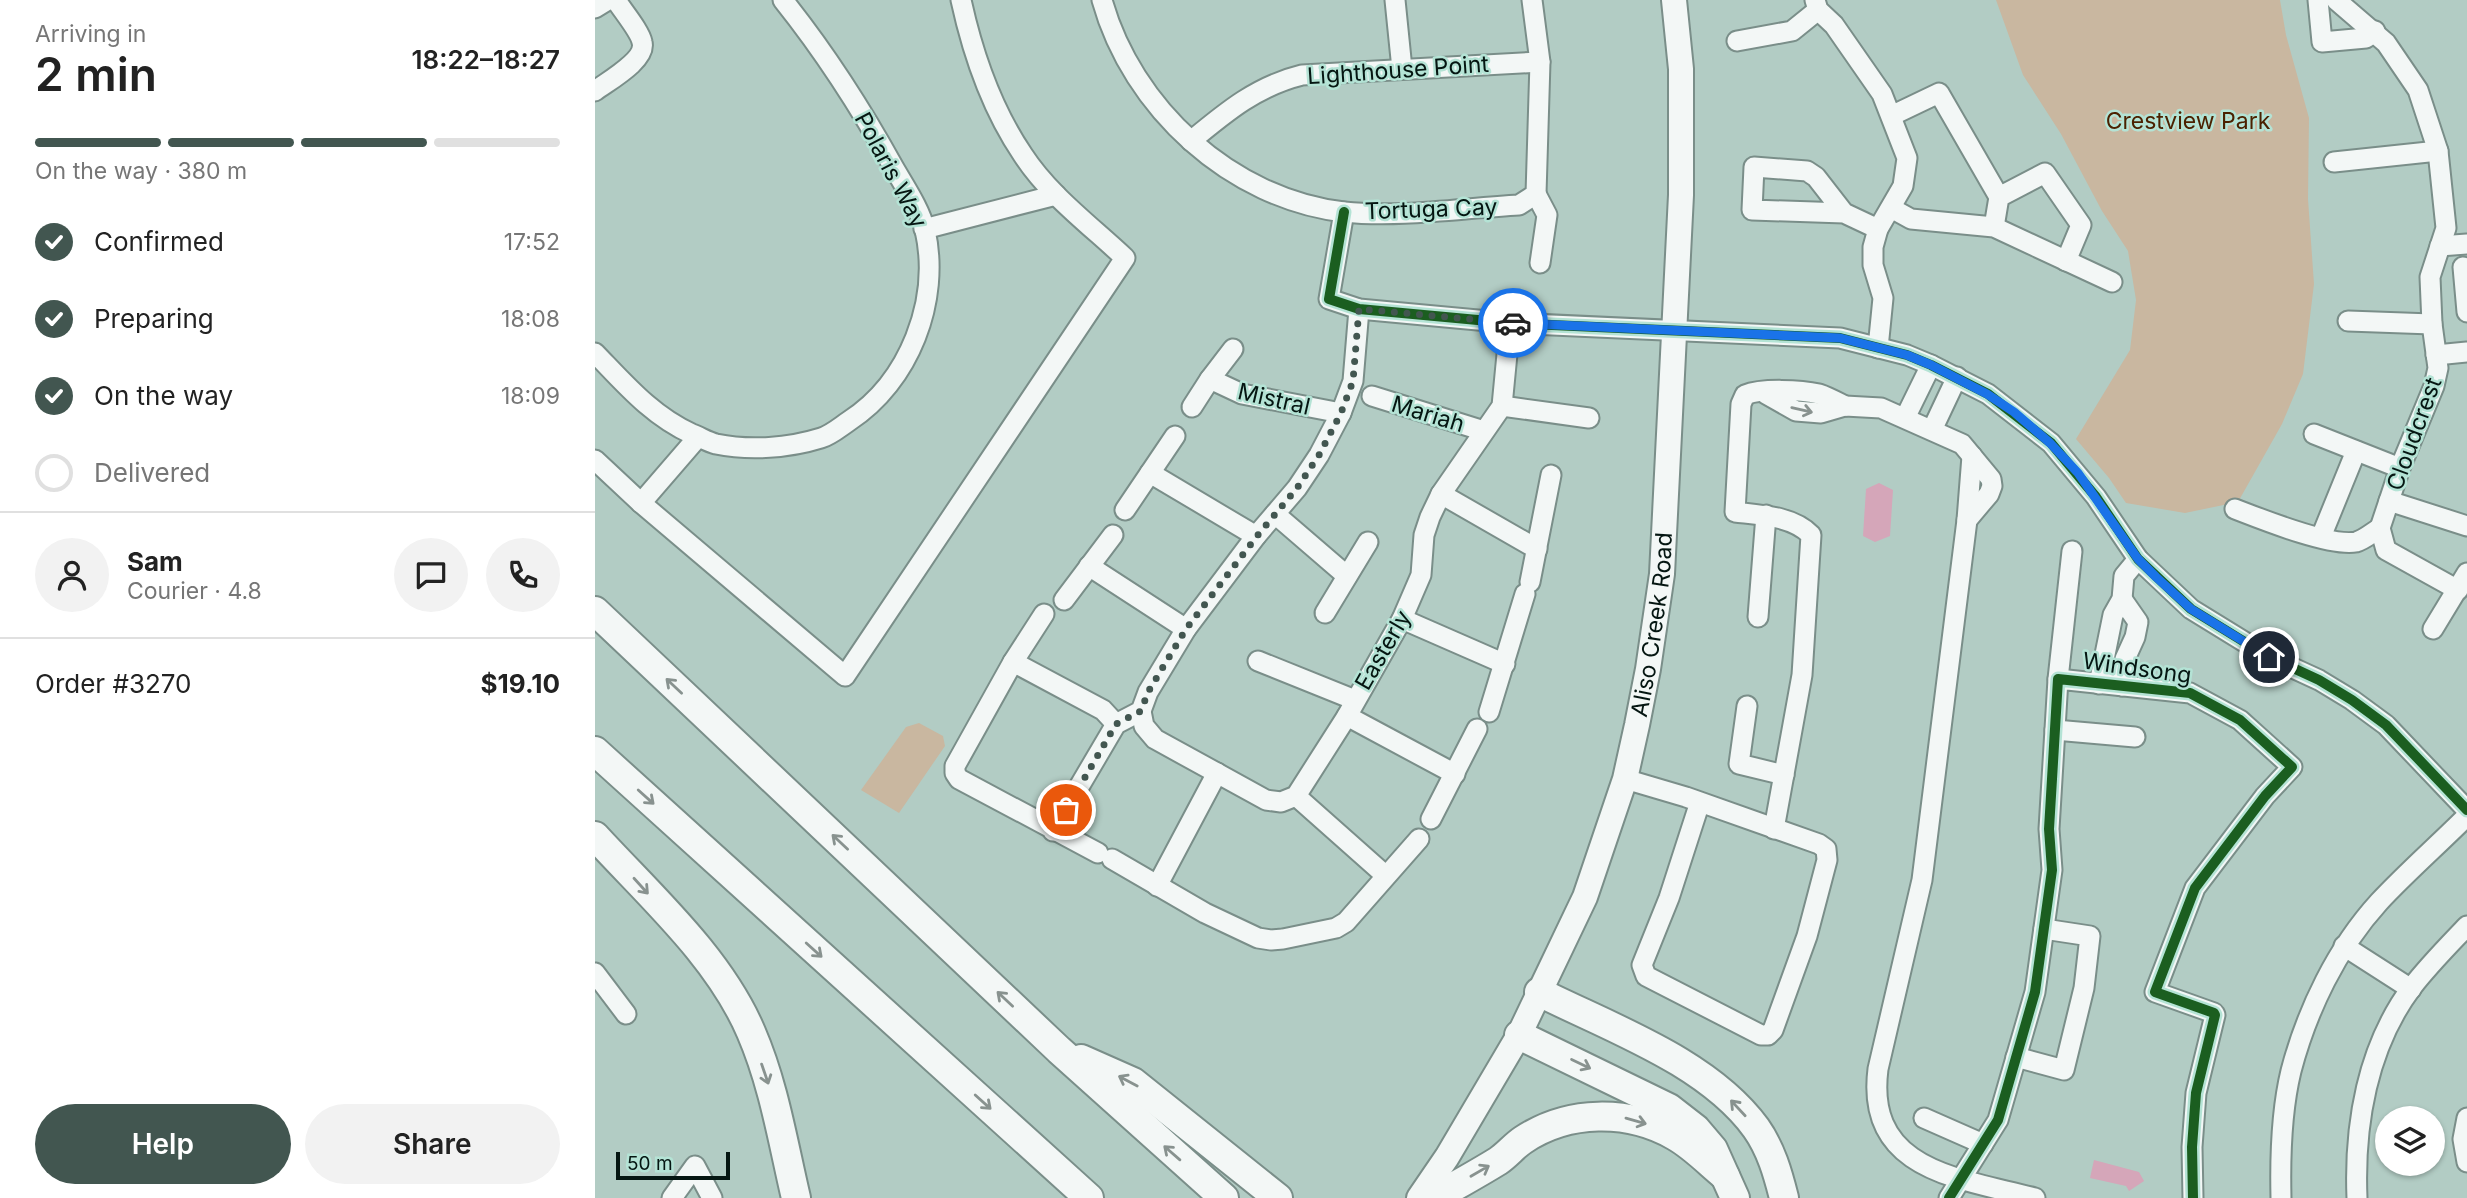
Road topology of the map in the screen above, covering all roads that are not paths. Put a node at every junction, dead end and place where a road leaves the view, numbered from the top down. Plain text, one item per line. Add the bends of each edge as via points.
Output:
1 (608, 0) edge
2 (615, 0) edge
3 (783, 0) edge
4 (961, 0) edge
5 (1102, 0) edge
6 (1395, 0) edge
7 (1532, 0) edge
8 (1674, 0) edge
9 (2318, 0) edge
10 (2336, 0) edge
11 (1816, 5) edge
12 (595, 8) edge
13 (2375, 31) junction
14 (1737, 41) dead end
15 (1540, 62) junction
16 (1402, 69) junction
17 (595, 91) edge
18 (1892, 115) junction
19 (1191, 141) junction
20 (2438, 151) junction
21 (2334, 162) dead end
22 (1536, 194) junction
23 (1056, 195) junction
24 (1999, 197) junction
25 (1891, 208) junction
26 (1343, 212) junction
27 (1845, 213) junction
28 (1994, 227) junction
29 (925, 229) junction
30 (1878, 229) junction
31 (2467, 244) edge
32 (2440, 246) junction
33 (2066, 261) junction
34 (1540, 263) dead end
35 (2463, 267) dead end
36 (2112, 282) dead end
37 (1359, 309) junction
38 (2467, 312) edge
39 (2349, 321) dead end
40 (1510, 323) junction
41 (2432, 324) junction
42 (1674, 330) junction
43 (1878, 348) junction
44 (1233, 349) dead end
45 (2467, 352) edge
46 (595, 353) edge
47 (2436, 355) junction
48 (1931, 365) junction
49 (1957, 377) junction
50 (1210, 379) junction
51 (1372, 396) dead end
52 (1502, 406) junction
53 (1192, 407) dead end
54 (1341, 413) junction
55 (1589, 418) dead end
56 (1905, 418) junction
57 (1932, 430) junction
58 (1484, 431) junction
59 (2314, 434) dead end
60 (1175, 436) dead end
61 (698, 437) junction
62 (2356, 451) junction
63 (595, 460) edge
64 (2400, 468) junction
65 (1150, 473) junction
66 (1551, 475) dead end
67 (1441, 494) junction
68 (2389, 500) junction
69 (641, 503) junction
70 (2235, 509) dead end
71 (1125, 510) dead end
72 (1275, 514) junction
73 (1766, 515) junction
74 (2467, 526) edge
75 (2380, 528) junction
76 (1113, 535) dead end
77 (1257, 536) junction
78 (2321, 537) junction
79 (1368, 542) dead end
80 (1537, 549) junction
81 (2071, 551) dead end
82 (2138, 559) junction
83 (1089, 566) junction
84 (1347, 576) junction
85 (2463, 581) edge
86 (2122, 599) junction
87 (1064, 600) dead end
88 (595, 611) edge
89 (1325, 613) dead end
90 (1044, 614) dead end
91 (1758, 617) dead end
92 (1402, 619) junction
93 (1186, 629) junction
94 (2433, 629) dead end
95 (1258, 661) dead end
96 (1013, 662) junction
97 (1505, 664) junction
98 (2058, 679) junction
99 (2099, 684) junction
100 (2122, 686) junction
101 (1747, 706) dead end
102 (1351, 708) junction
103 (1141, 711) junction
104 (1489, 712) dead end
105 (1116, 724) junction
106 (1476, 729) dead end
107 (2055, 730) junction
108 (2135, 737) dead end
109 (595, 751) edge
110 (1217, 773) junction
111 (1455, 774) junction
112 (1784, 775) junction
113 (1625, 779) junction
114 (1296, 796) junction
115 (1700, 802) junction
116 (2467, 810) edge
117 (2467, 816) edge
118 (1431, 819) dead end
119 (1774, 829) junction
120 (1053, 831) junction
121 (595, 836) edge
122 (1419, 839) dead end
123 (1385, 875) junction
124 (1157, 886) junction
125 (2467, 926) edge
126 (2043, 929) junction
127 (2344, 946) junction
128 (595, 973) edge
129 (2411, 989) junction
130 (1539, 992) junction
131 (626, 1014) dead end
132 (1519, 1035) junction
133 (1059, 1050) junction
134 (2016, 1057) junction
135 (1924, 1118) dead end
136 (2467, 1118) edge
137 (1983, 1144) junction
138 (2467, 1162) edge
139 (1963, 1179) junction
140 (1730, 1187) edge
141 (672, 1198) edge
142 (712, 1198) edge
143 (796, 1198) edge
144 (1089, 1198) edge
145 (1224, 1198) edge
146 (1278, 1198) edge
147 (1419, 1198) edge
148 (1434, 1198) edge
149 (1784, 1198) edge
150 (1949, 1198) edge
151 (2035, 1198) edge
152 (2193, 1198) edge
153 (2281, 1198) edge
154 (2357, 1198) edge

1 - 12 street
2 - 17 street via 642,41 642,51
3 - 29 street, Polaris Way via 863,115
4 - 23 street via 1000,117 1024,157
5 - 19 street via 1137,78
6 - 16 street
7 - 15 street
8 - 42 main road, Aliso Creek Road via 1682,119
9 - 13 street via 2322,42 2366,38
10 - 13 street, Cloudcrest
11 - 14 street via 1792,31
11 - 18 street via 1869,71
13 - 20 street, Cloudcrest via 2413,81
15 - 16 street, Lighthouse Point
15 - 22 street
16 - 19 street, Lighthouse Point via 1284,80 1232,107
18 - 24 street via 1939,93
18 - 25 street via 1907,169
19 - 26 street via 1268,191
20 - 21 street
20 - 32 street, Cloudcrest via 2446,228
22 - 26 street, Tortuga Cay via 1519,205
22 - 34 street via 1546,215
23 - 29 street
23 - 69 street via 1125,258 845,676
24 - 28 street
24 - 33 street via 2045,173 2081,225
25 - 28 street via 1911,219
25 - 30 street
26 - 37 street, Tortuga Cay via 1329,299
27 - 27 street via 1807,171 1754,167 1752,210
27 - 30 street
28 - 33 street
29 - 61 street, Polaris Way via 925,310 911,350 889,385 859,414 824,437 775,448 715,444
30 - 43 street via 1873,265 1883,298
31 - 32 street
32 - 41 street, Cloudcrest via 2430,277
33 - 36 street
35 - 38 street
37 - 40 street
37 - 54 street via 1353,381
39 - 41 street
40 - 42 street
40 - 52 street
41 - 47 street, Cloudcrest
42 - 43 street via 1840,338
42 - 113 main road, Aliso Creek Road via 1662,574
43 - 48 street
44 - 50 street, Mistral
45 - 47 street
46 - 61 street, Polaris Way via 648,407
47 - 64 street, Cloudcrest via 2434,386
48 - 49 street
48 - 56 street
49 - 57 street
49 - 82 street via 2014,412 2050,443 2097,497
50 - 53 street, Mistral
50 - 54 street, Mistral via 1242,394
51 - 58 street, Mariah
52 - 55 street
52 - 58 street, Easterly
54 - 72 street via 1297,488
56 - 57 street
56 - 73 street via 1881,408 1796,411 1762,392 1745,395 1735,512
57 - 139 street via 1962,444 1972,456 1967,520 1922,880 1875,1091 1881,1121 1894,1144 1917,1163
58 - 67 street, Easterly
59 - 62 street
60 - 65 street
61 - 69 street
62 - 64 street
62 - 78 street
63 - 69 street
64 - 68 street, Cloudcrest
65 - 71 street
65 - 77 street
66 - 80 street
67 - 80 street
67 - 92 street, Easterly via 1424,535 1421,575
68 - 74 street
68 - 75 street, Cloudcrest
70 - 78 street
72 - 77 street
72 - 84 street
73 - 91 street
73 - 112 street via 1803,526 1811,535 1802,675
75 - 78 street via 2358,542
75 - 85 street via 2386,550
76 - 83 street
77 - 93 street
79 - 84 street
80 - 97 street
81 - 98 street
82 - 86 street via 2124,576
82 - 116 street via 2191,609 2269,657 2319,680 2386,725
83 - 87 street
83 - 93 street
84 - 89 street
85 - 94 street
86 - 99 street via 2113,615
86 - 100 street via 2139,622 2125,659
133 -> 88 highway
90 - 96 street
92 - 97 street
92 - 102 street, Easterly
93 - 103 street
95 - 102 street
96 - 105 street via 1103,710
96 - 120 street via 955,766 955,774
97 - 104 street
98 - 99 street, Windsong
98 - 107 street, Windsong
99 - 100 street, Windsong
100 - 152 street, Windsong via 2190,693 2240,719 2292,768 2195,888 2155,992 2215,1015 2196,1093
101 - 112 street via 1739,764
102 - 111 street
102 - 114 street, Easterly
103 - 105 street
103 - 110 street via 1144,726 1155,739
105 - 120 street
106 - 111 street
107 - 108 street
107 - 126 street, Windsong via 2049,829 2052,870
109 -> 144 highway
110 - 114 street via 1266,800 1281,802
110 - 124 street
111 - 118 street
112 - 119 street
113 - 115 street
113 - 130 main road, Aliso Creek Road via 1585,897
114 - 123 street
115 - 119 street
115 - 119 street via 1642,971 1761,1035 1773,1030 1807,936 1827,860 1826,849 1819,844
117 - 127 street via 2379,902
120 - 124 street
121 -> 143 highway via 701,951 730,993 751,1032 774,1100
122 - 123 street
123 - 124 street via 1336,928 1271,940 1205,913
125 - 129 street
126 - 134 street, Windsong via 2035,992
126 - 134 street via 2090,936 2084,988 2064,1070
127 - 129 street
127 - 153 street via 2307,1023 2291,1071 2282,1130
128 - 131 street
129 - 154 street via 2388,1029 2367,1085 2359,1124
130 - 132 main road, Aliso Creek Road
149 -> 130 highway via 1776,1164 1733,1101 1683,1063
132 -> 140 highway via 1669,1108 1713,1149
132 - 147 main road, Aliso Creek Road
145 -> 133 highway
146 -> 133 highway via 1132,1082
134 - 137 street, Windsong via 1998,1120
135 - 137 street
136 - 138 street via 2463,1139
137 - 139 street, Windsong
139 - 150 street, Windsong
139 - 151 street
148 -> 140 highway via 1501,1159 1524,1140 1565,1121 1601,1115 1649,1124 1676,1136
141 - 142 street via 695,1166

